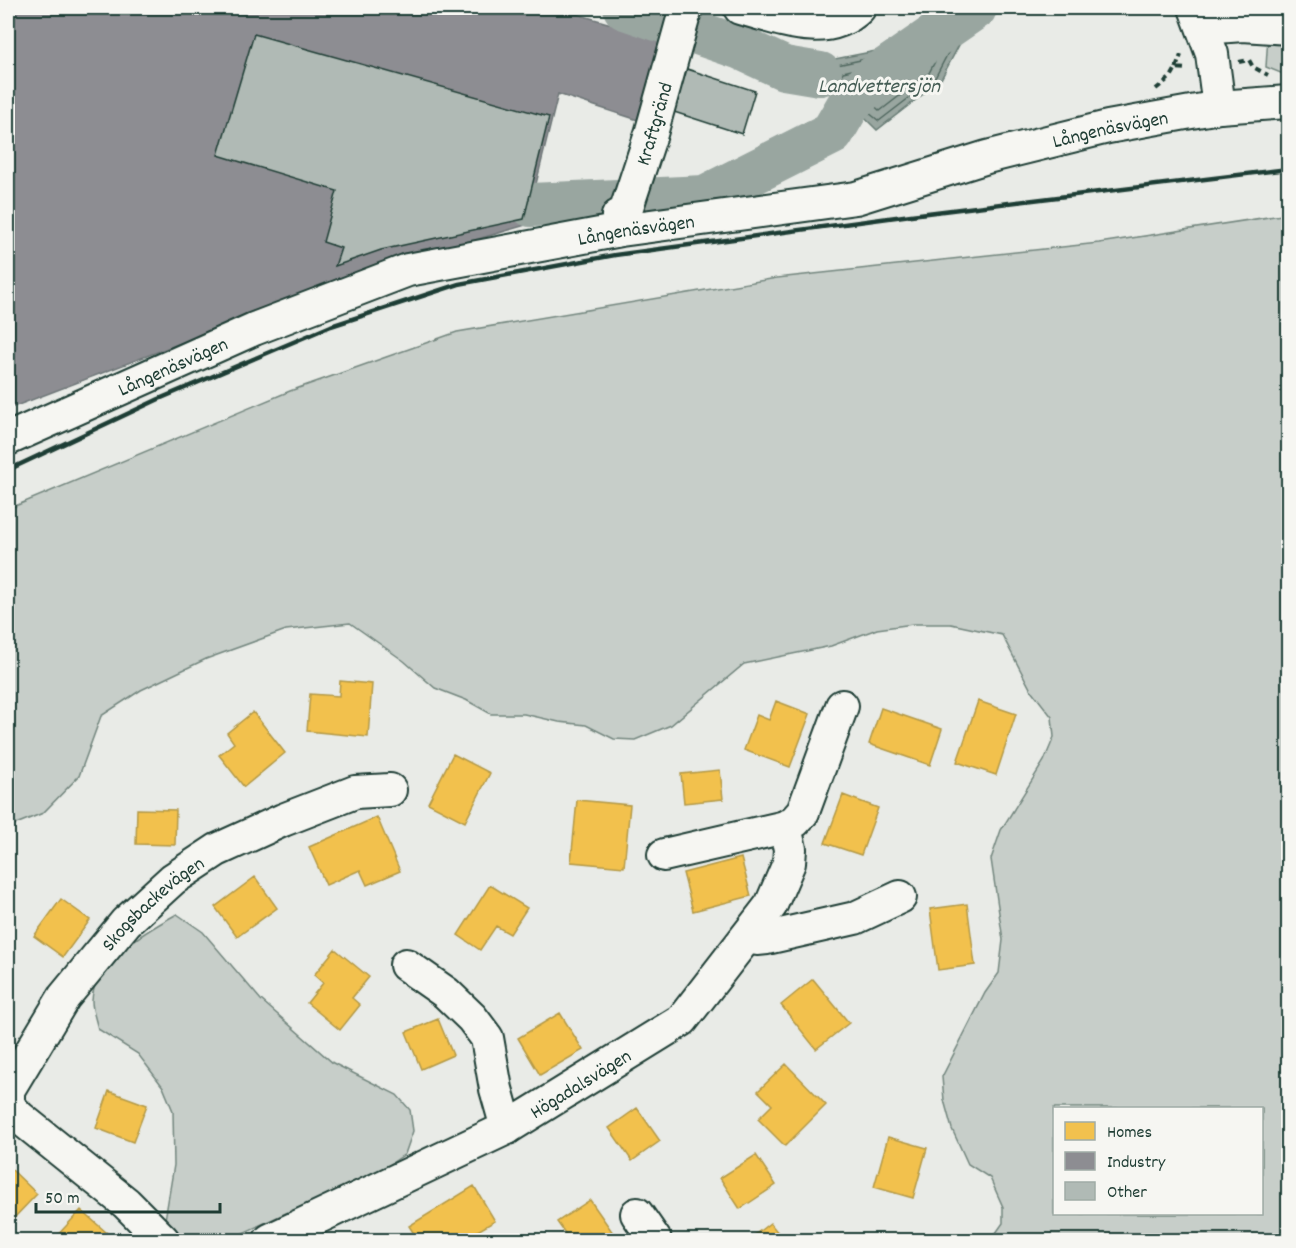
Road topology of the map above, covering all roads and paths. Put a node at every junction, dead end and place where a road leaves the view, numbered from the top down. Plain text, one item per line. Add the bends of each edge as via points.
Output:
1 (740, 8) edge
2 (859, 8) edge
3 (682, 18) edge
4 (1199, 18) edge
5 (1288, 28) edge
6 (1288, 102) edge
7 (1219, 107) junction
8 (624, 213) junction
9 (8, 439) edge
10 (842, 706) dead end
11 (390, 790) dead end
12 (785, 827) junction
13 (664, 855) dead end
14 (900, 897) dead end
15 (749, 935) junction
16 (406, 965) dead end
17 (13, 1118) edge
18 (507, 1128) junction
19 (637, 1214) dead end
20 (163, 1240) edge
21 (270, 1240) edge
22 (655, 1240) edge

1 - 2 street via 817,26 847,19
3 - 8 street, Kraftgränd
4 - 5 street
4 - 7 street via 1212,54
6 - 7 street, Långenäsvägen
7 - 8 street, Långenäsvägen via 1108,127 998,154 856,198
8 - 9 street, Långenäsvägen via 408,270 254,329
10 - 12 street via 803,812
11 - 17 street, Skogsbackevägen via 355,792 283,820 217,850 173,879 126,922 64,998 8,1090
12 - 13 street
12 - 15 street, Högadalsvägen via 790,849 783,879 771,905
14 - 15 street via 855,918 824,927 767,938
15 - 18 street, Högadalsvägen via 682,1020
16 - 18 street via 446,993 487,1038
17 - 20 street, Skogsbackevägen via 126,1203
18 - 21 street, Högadalsvägen
19 - 22 street

